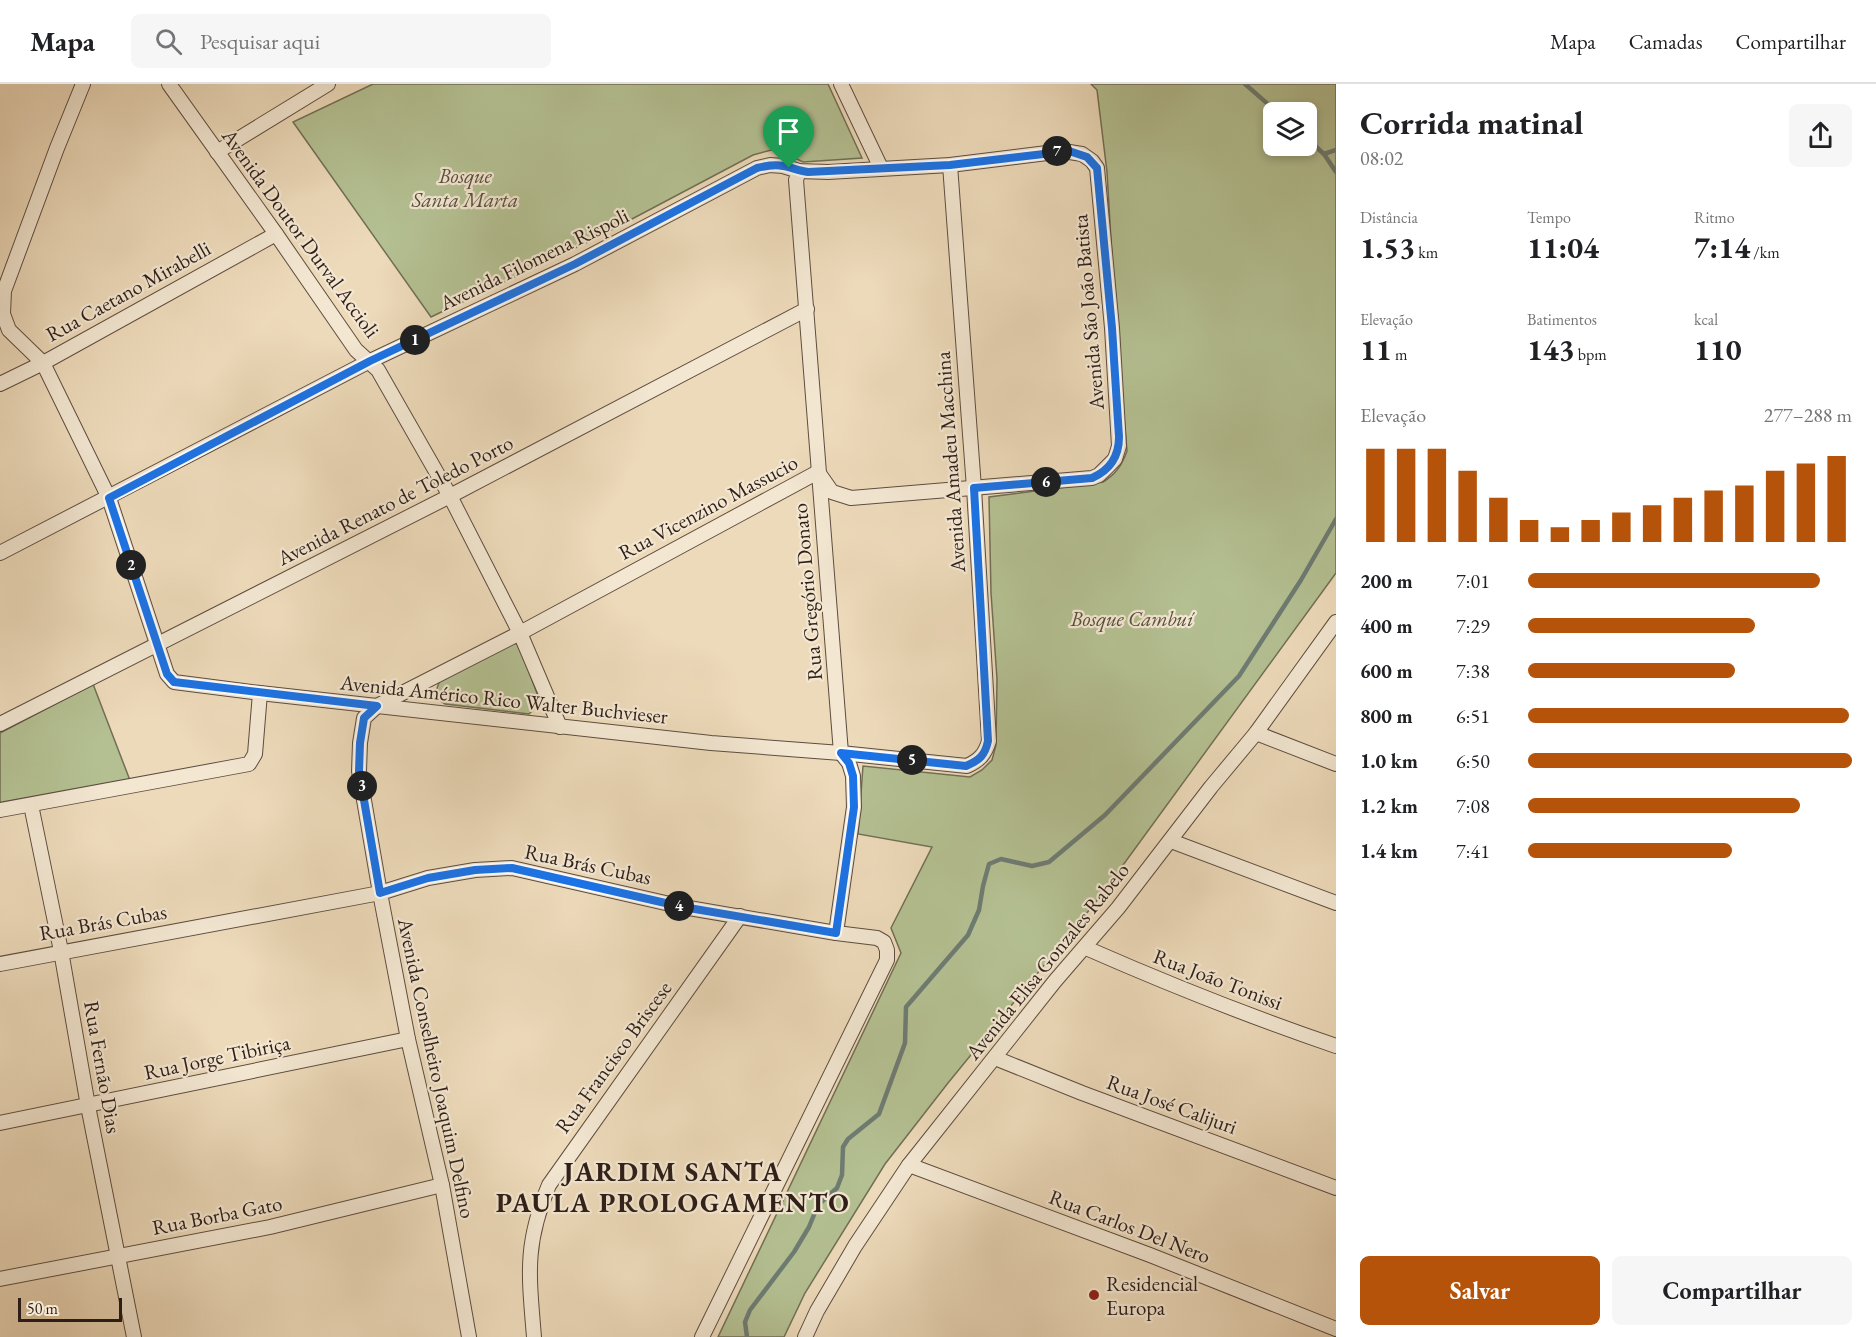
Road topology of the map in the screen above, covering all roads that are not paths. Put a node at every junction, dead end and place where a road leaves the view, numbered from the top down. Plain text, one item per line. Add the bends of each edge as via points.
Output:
1 (83, 84) edge
2 (169, 84) edge
3 (328, 84) edge
4 (841, 84) edge
5 (217, 152) junction
6 (1087, 157) joint
7 (950, 165) junction
8 (881, 168) junction
9 (799, 171) junction
10 (276, 234) junction
11 (807, 309) junction
12 (4, 329) edge
13 (370, 361) junction
14 (42, 363) junction
15 (0, 384) edge
16 (1110, 465) joint
17 (818, 472) junction
18 (974, 488) junction
19 (450, 496) junction
20 (109, 498) junction
21 (0, 554) edge
22 (1336, 622) edge
23 (520, 633) junction
24 (158, 643) junction
25 (260, 693) junction
26 (377, 706) junction
27 (0, 724) edge
28 (560, 727) junction
29 (1256, 733) junction
30 (841, 753) junction
31 (984, 755) joint
32 (1336, 764) edge
33 (31, 805) junction
34 (0, 810) edge
35 (1171, 841) junction
36 (380, 893) junction
37 (1336, 903) edge
38 (740, 916) junction
39 (836, 933) junction
40 (1086, 948) junction
41 (61, 951) junction
42 (0, 964) edge
43 (408, 1039) junction
44 (1336, 1046) edge
45 (995, 1058) junction
46 (88, 1106) junction
47 (0, 1123) edge
48 (909, 1165) junction
49 (442, 1185) junction
50 (1336, 1188) edge
51 (119, 1256) junction
52 (0, 1280) edge
53 (1336, 1329) edge
54 (134, 1337) edge
55 (469, 1337) edge
56 (534, 1337) edge
57 (702, 1337) edge
58 (805, 1337) edge

1 - 12 street via 4,291
2 - 5 street, Avenida Doutor Durval Accioli
3 - 5 street
4 - 8 street
5 - 10 street, Avenida Doutor Durval Accioli
6 - 7 street, Avenida Filomena Rispoli via 1063,151
6 - 16 street, Avenida São João Batista via 1097,168 1112,328 1119,446
7 - 8 street, Avenida Filomena Rispoli
7 - 18 street, Avenida Amadeu Macchina
8 - 9 street, Avenida Filomena Rispoli
9 - 11 street, Rua Gregório Donato via 796,180
9 - 13 street, Avenida Filomena Rispoli via 770,165 757,168 575,264
10 - 13 street, Avenida Doutor Durval Accioli via 356,350
10 - 14 street, Rua Caetano Mirabelli
11 - 17 street, Rua Gregório Donato
11 - 19 street, Avenida Renato de Toledo Porto
12 - 14 street
13 - 19 street, Avenida Doutor Durval Accioli
13 - 20 street, Avenida Filomena Rispoli
14 - 15 street, Rua Caetano Mirabelli
14 - 20 street
16 - 18 street, Rua Vicenzino Massucio via 1092,478
17 - 18 street, Rua Vicenzino Massucio via 832,492 851,498
17 - 23 street, Rua Vicenzino Massucio
17 - 30 street, Rua Gregório Donato
18 - 31 street, Avenida Amadeu Macchina via 988,741
19 - 23 street, Avenida Doutor Durval Accioli
19 - 24 street, Avenida Renato de Toledo Porto
20 - 21 street, Avenida Filomena Rispoli
20 - 24 street
22 - 29 street, Avenida Elisa Gonzales Rabelo
23 - 26 street, Rua Vicenzino Massucio
23 - 28 street, Avenida Doutor Durval Accioli
24 - 25 street, Avenida Américo Rico Walter Buchvieser via 167,674 174,682
24 - 27 street, Avenida Renato de Toledo Porto
25 - 26 street, Avenida Américo Rico Walter Buchvieser
25 - 33 street via 255,754 249,764
26 - 28 street, Avenida Américo Rico Walter Buchvieser
26 - 36 street, Avenida Conselheiro Joaquim Delfino via 364,718 359,771
28 - 30 street, Avenida Américo Rico Walter Buchvieser
29 - 32 street
29 - 35 street, Avenida Elisa Gonzales Rabelo
30 - 31 street, Avenida Américo Rico Walter Buchvieser via 966,766
30 - 39 street, Rua Gregório Donato via 853,776 854,807
33 - 34 street
33 - 41 street, Rua Fernão Dias
35 - 37 street
35 - 40 street, Avenida Elisa Gonzales Rabelo
36 - 38 street, Rua Brás Cubas via 440,876 512,868
36 - 41 street, Rua Brás Cubas
36 - 43 street, Avenida Conselheiro Joaquim Delfino
38 - 39 street, Rua Brás Cubas
38 - 56 street, Rua Francisco Briscese via 549,1185 533,1230 529,1260
39 - 57 street, Rua Brás Cubas via 877,938 884,942 887,960
40 - 44 street, Rua João Tonissi via 1269,1023
40 - 45 street, Avenida Elisa Gonzales Rabelo
41 - 42 street, Rua Brás Cubas
41 - 46 street, Rua Fernão Dias
43 - 46 street, Rua Jorge Tibiriça
43 - 49 street, Avenida Conselheiro Joaquim Delfino
45 - 48 street, Avenida Elisa Gonzales Rabelo
45 - 50 street, Rua José Calijuri
46 - 47 street, Rua Jorge Tibiriça
46 - 51 street, Rua Fernão Dias
48 - 53 street, Rua Carlos Del Nero
48 - 58 street, Avenida Elisa Gonzales Rabelo via 855,1246
49 - 51 street, Rua Borba Gato via 270,1227
49 - 55 street, Avenida Conselheiro Joaquim Delfino
51 - 52 street, Rua Borba Gato
51 - 54 street, Rua Fernão Dias

